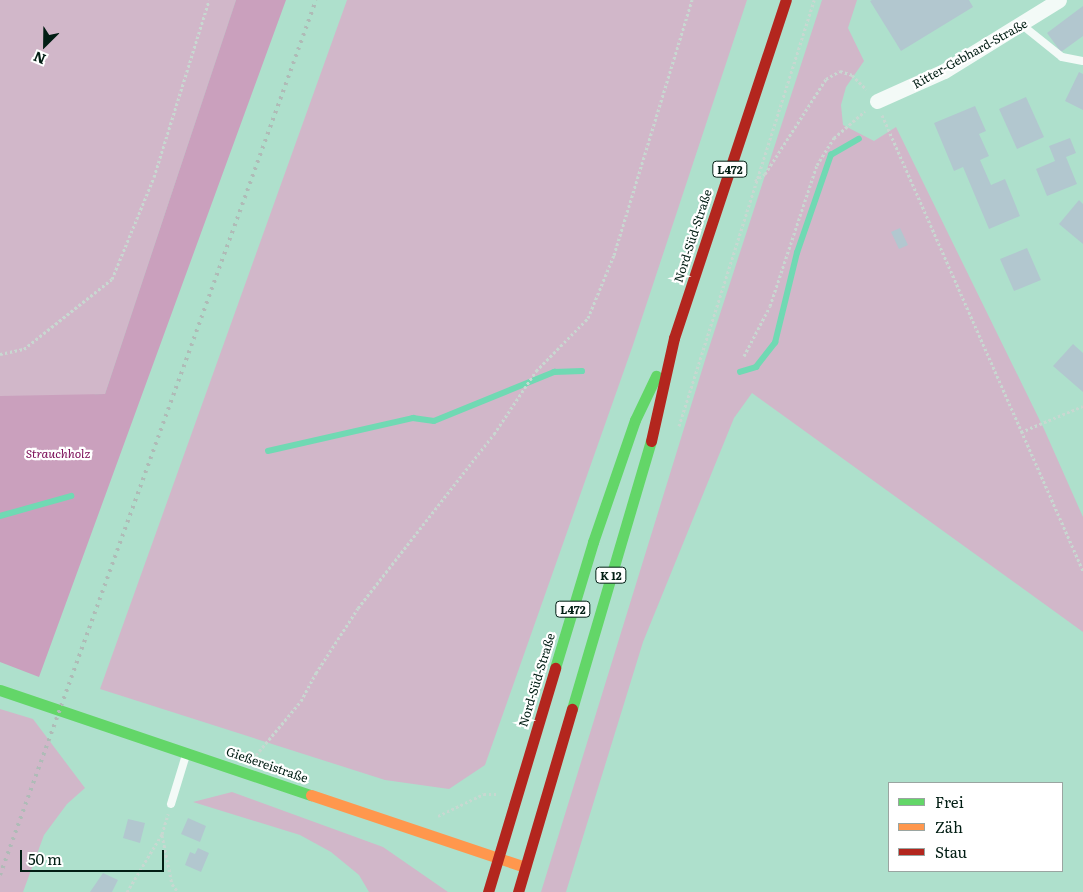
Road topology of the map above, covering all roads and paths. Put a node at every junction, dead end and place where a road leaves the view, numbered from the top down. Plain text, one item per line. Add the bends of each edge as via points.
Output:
1 (209, 0) edge
2 (692, 0) edge
3 (786, 0) edge
4 (814, 0) edge
5 (1060, 0) edge
6 (1022, 25) junction
7 (1083, 61) edge
8 (877, 101) junction
9 (754, 181) junction
10 (674, 338) junction
11 (0, 354) edge
12 (744, 356) dead end
13 (1083, 406) edge
14 (678, 430) dead end
15 (1021, 432) junction
16 (1083, 571) edge
17 (0, 690) edge
18 (187, 753) junction
19 (245, 772) junction
20 (497, 794) dead end
21 (171, 804) joint
22 (412, 828) junction
23 (162, 834) junction
24 (498, 857) junction
25 (525, 866) junction
26 (127, 892) edge
27 (178, 892) edge
28 (488, 892) edge
29 (518, 892) edge

1 - 11 path via 154,177 112,279 24,349
2 - 19 path via 614,255 588,318 536,371 494,434 358,608 301,702 266,739
3 - 10 main road, Nord-Süd-Straße / L472
4 - 9 path
5 - 6 street, Ritter-Gebhard-Straße
6 - 7 lane via 1062,57
6 - 8 street, Ritter-Gebhard-Straße via 944,71
8 - 9 path via 852,75 840,71 826,79 765,174
8 - 12 path via 834,138 817,165 770,306
8 - 15 path
9 - 14 path
10 - 24 main road, Nord-Süd-Straße / L472 via 635,420 593,542
10 - 25 main road, Nord-Süd-Straße / K 12 via 655,426
13 - 15 path
15 - 16 path
17 - 18 main road, Gießereistraße
18 - 19 main road, Gießereistraße
18 - 21 lane
19 - 22 main road, Gießereistraße
20 - 22 path via 484,794
21 - 23 path
22 - 24 main road, Gießereistraße
23 - 26 path
23 - 27 path via 172,884
24 - 25 main road, Gießereistraße
24 - 28 main road, Nord-Süd-Straße
25 - 29 main road, Nord-Süd-Straße / K 12

